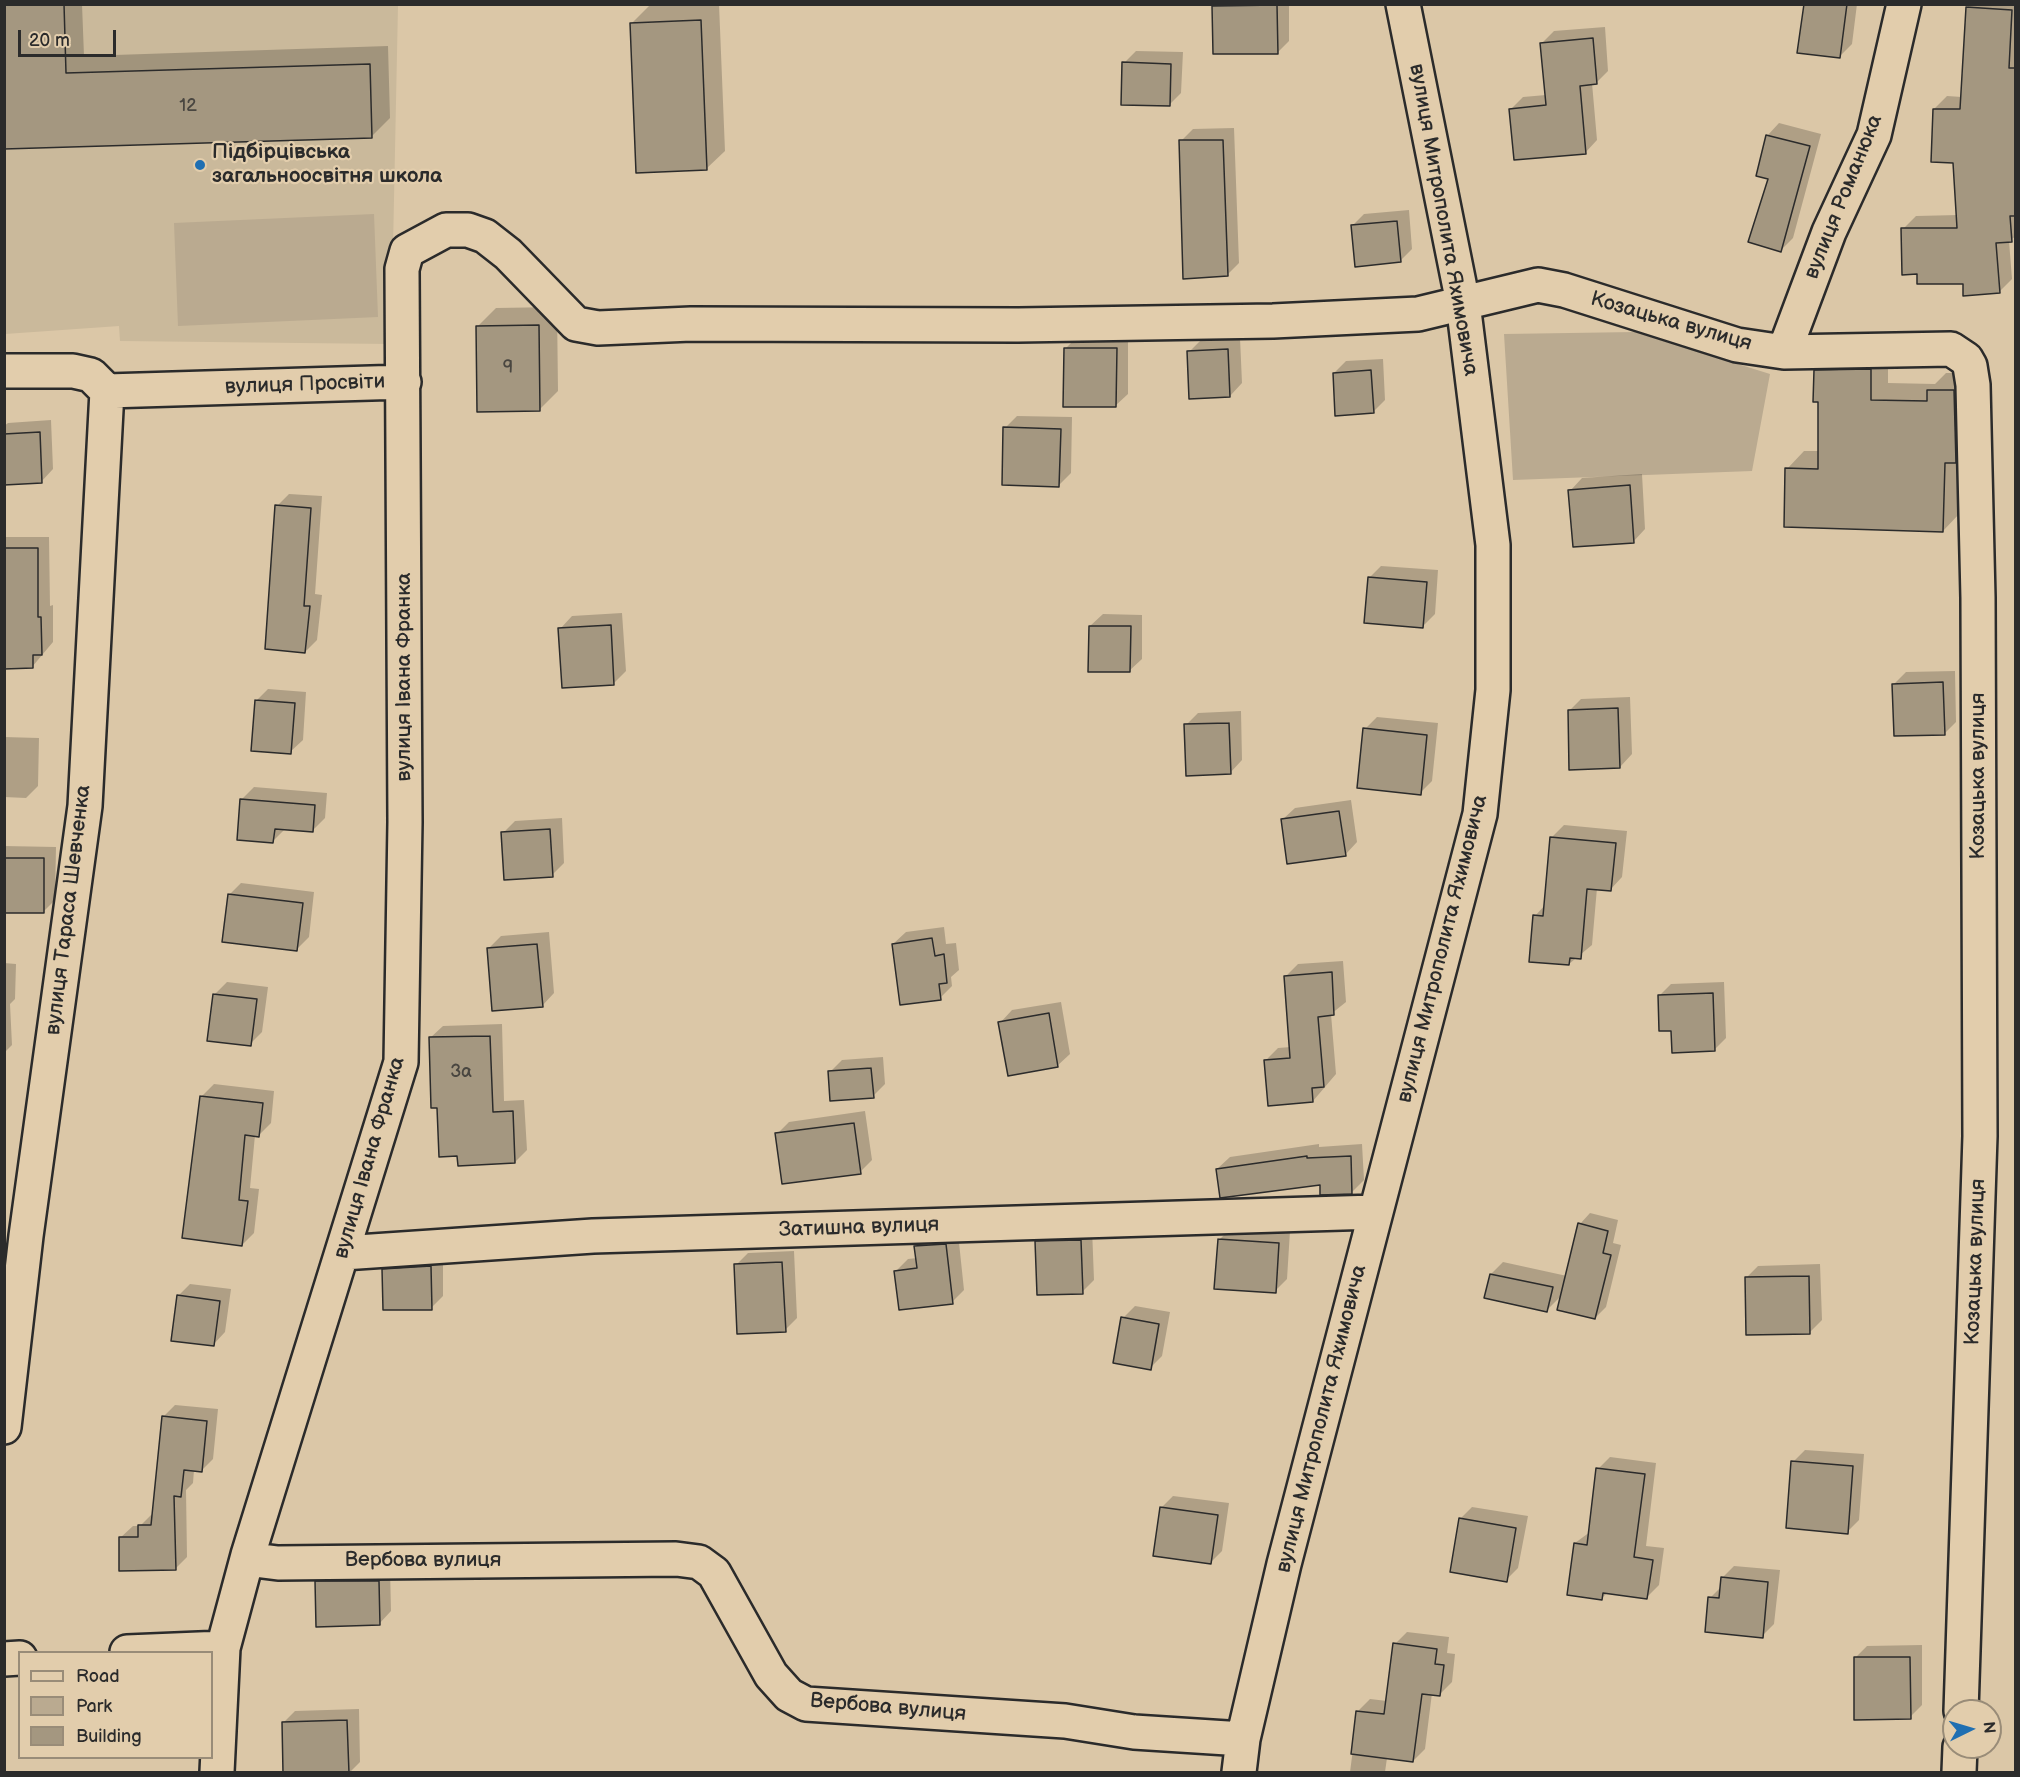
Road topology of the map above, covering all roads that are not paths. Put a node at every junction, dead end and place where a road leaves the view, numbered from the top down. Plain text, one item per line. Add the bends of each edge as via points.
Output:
1 (1403, 4) edge
2 (1904, 4) edge
3 (1463, 303) junction
4 (765, 323) joint
5 (1785, 352) junction
6 (4, 371) edge
7 (404, 382) junction
8 (107, 391) junction
9 (1375, 1212) junction
10 (344, 1253) junction
11 (4, 1427) edge
12 (248, 1555) junction
13 (223, 1648) junction
14 (165, 1651) edge
15 (1961, 1699) edge
16 (1243, 1738) junction
17 (217, 1773) edge
18 (1239, 1773) edge

1 - 3 street, вулиця Митрополита Яхимовича
2 - 5 street, вулиця Романюка via 1874,135 1830,232
3 - 4 street, Козацька вулиця via 1418,314 1273,321
3 - 5 street, Козацька вулиця via 1539,285 1737,345
3 - 9 street, вулиця Митрополита Яхимовича via 1493,545 1493,690 1480,814
4 - 7 street, вулиця Просвіти via 598,328 576,324 508,254 485,236 468,230 446,230 407,252 402,269
5 - 15 street, Козацька вулиця via 1951,349 1970,366 1973,385 1978,598 1980,1136
6 - 8 street via 73,371 91,375
7 - 8 street, вулиця Просвіти
7 - 10 street, вулиця Івана Франка via 401,1062
8 - 11 street, вулиця Тараса Шевченка via 85,806
9 - 10 street, Затишна вулиця via 593,1236
9 - 16 street, вулиця Митрополита Яхимовича
10 - 12 street, вулиця Івана Франка
12 - 13 street, вулиця Івана Франка
12 - 16 street, Вербова вулиця via 254,1560 278,1563 676,1559 699,1562 714,1573 771,1676 789,1695 806,1704 1065,1721 1134,1732
13 - 14 street
13 - 17 street, вулиця Івана Франка
16 - 18 street, вулиця Митрополита Яхимовича

